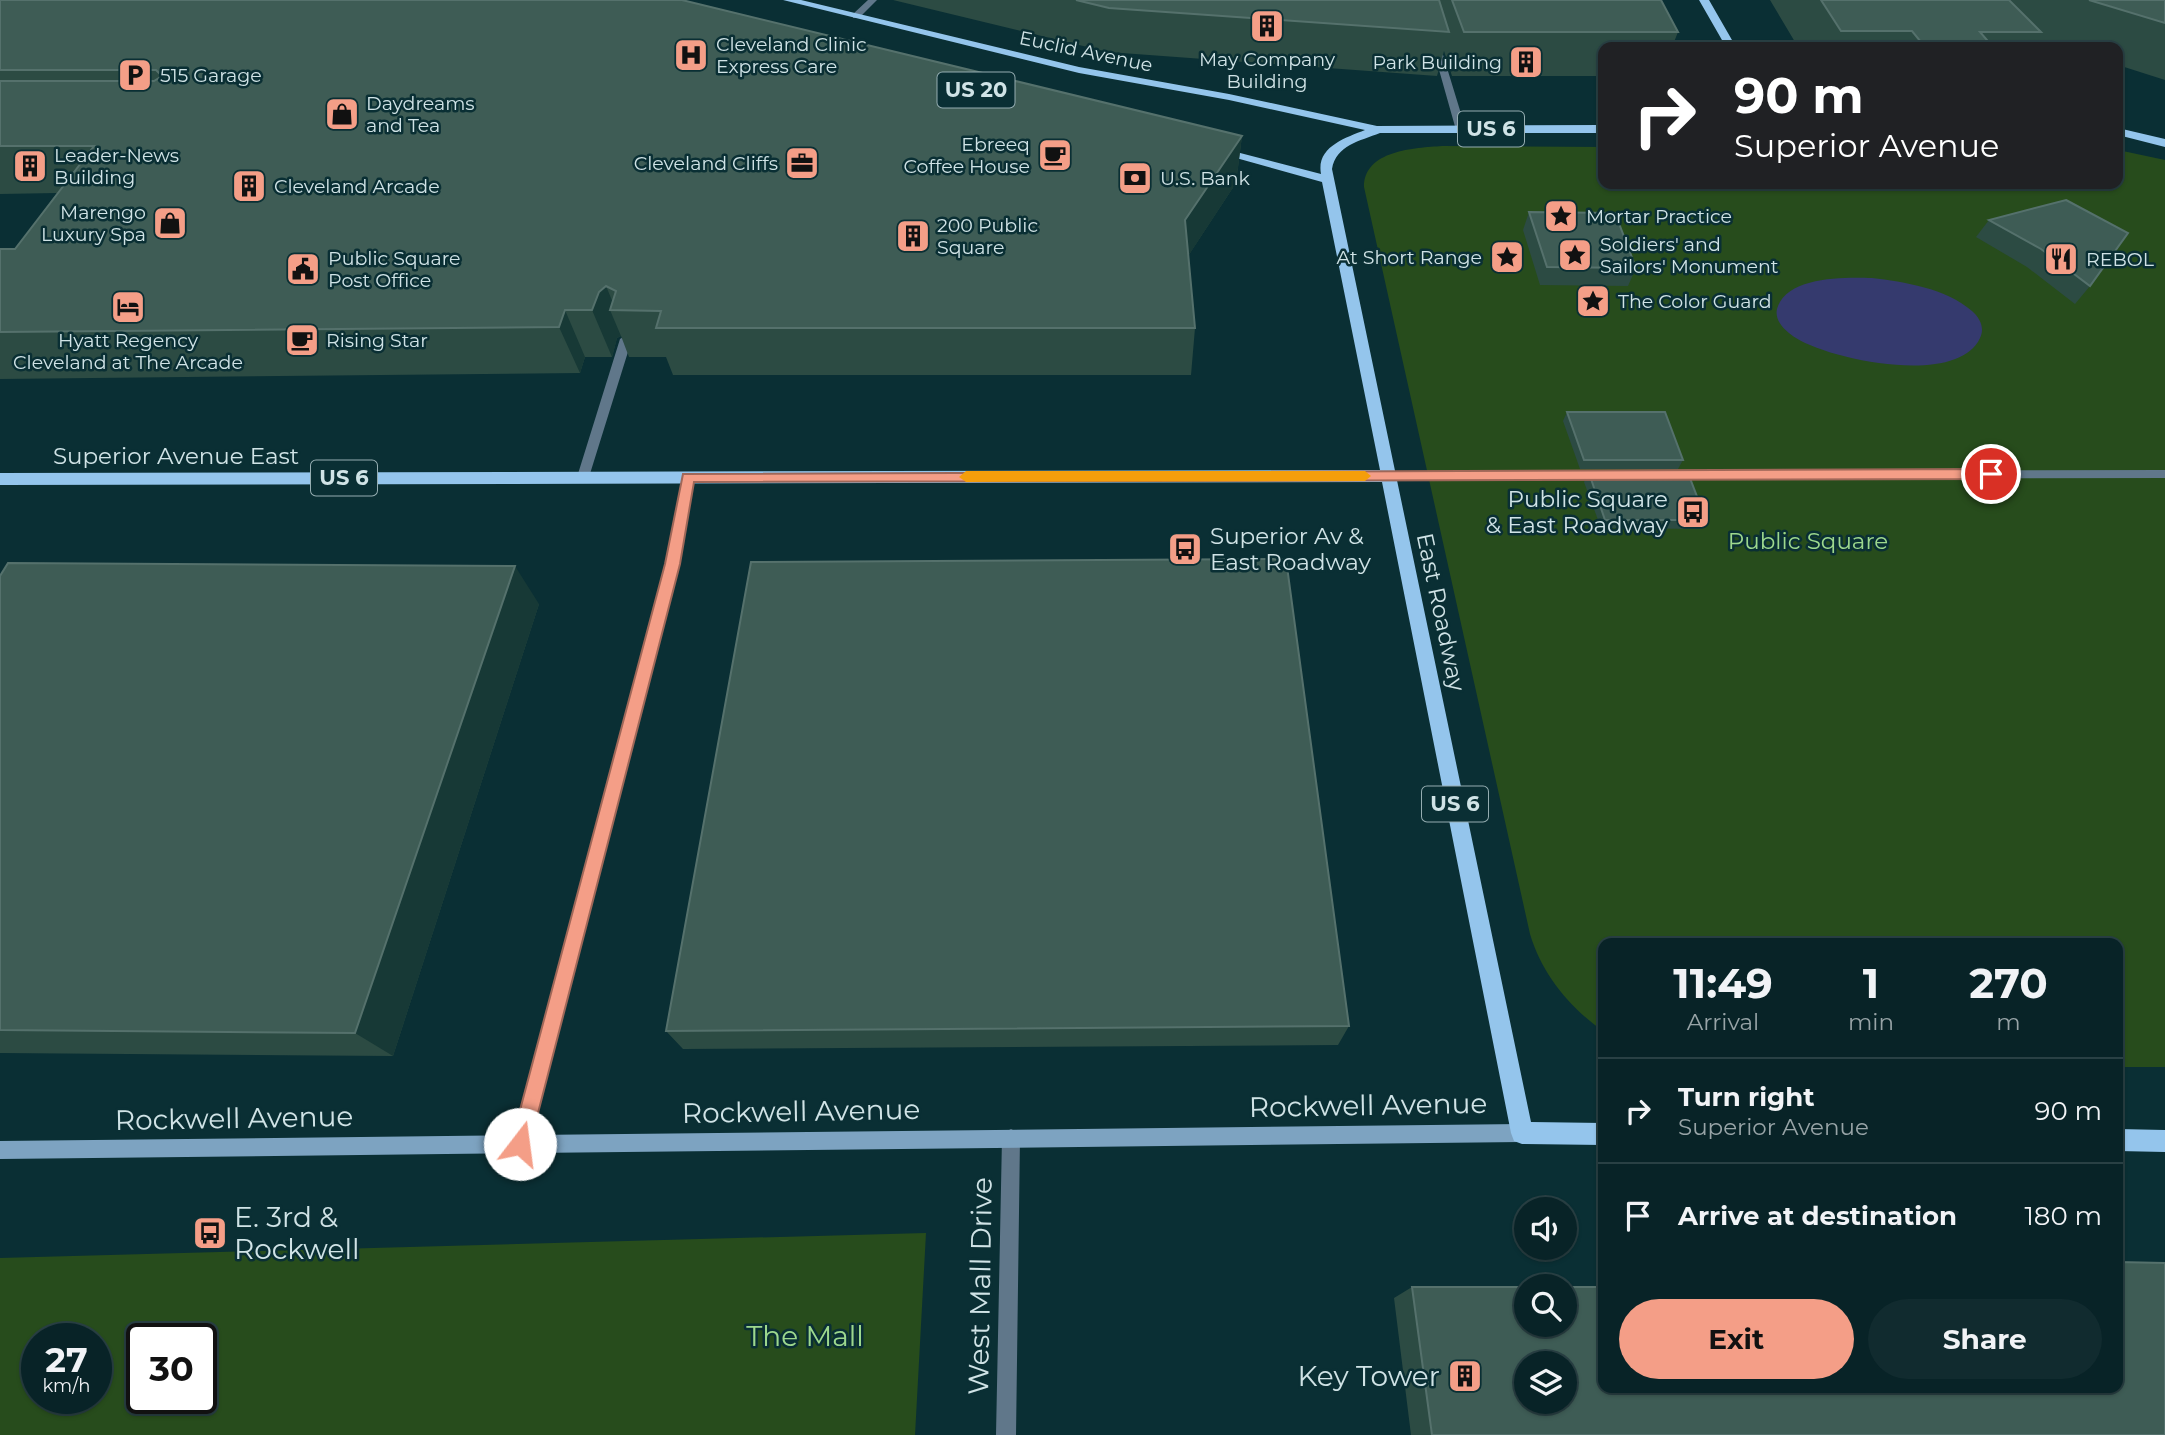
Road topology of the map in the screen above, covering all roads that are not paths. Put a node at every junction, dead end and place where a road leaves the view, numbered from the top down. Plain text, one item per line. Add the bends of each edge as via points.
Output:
1 (788, 0) edge
2 (873, 0) edge
3 (1704, 0) edge
4 (856, 16) junction
5 (1433, 36) edge
6 (1728, 42) edge
7 (1598, 129) edge
8 (1378, 130) junction
9 (1461, 130) junction
10 (2123, 133) edge
11 (2165, 143) edge
12 (1198, 146) edge
13 (1329, 180) junction
14 (626, 339) edge
15 (2165, 474) edge
16 (1618, 475) edge
17 (1659, 475) edge
18 (1388, 476) junction
19 (583, 477) junction
20 (688, 477) junction
21 (0, 479) edge
22 (1522, 1133) junction
23 (1598, 1134) edge
24 (1011, 1138) junction
25 (2123, 1140) edge
26 (2165, 1141) edge
27 (520, 1144) junction
28 (0, 1150) edge
29 (1006, 1435) edge

1 - 4 main road, Euclid Avenue / US 20
2 - 4 street
3 - 6 main road
4 - 8 main road, Euclid Avenue / US 20 via 1079,70
5 - 9 street
7 - 9 main road, US 6
8 - 9 main road, US 6
8 - 13 main road, East Roadway / US 6 via 1333,150 1326,169
10 - 11 main road
12 - 13 main road
13 - 18 main road, East Roadway / US 6
14 - 19 street
15 - 17 street
16 - 18 street
18 - 20 main road, US 6
18 - 22 main road, East Roadway / US 6
19 - 20 main road, Superior Avenue East / US 6
19 - 21 main road, Superior Avenue East / US 6
20 - 27 street via 672,564
22 - 23 main road, Rockwell Avenue
22 - 24 street, Rockwell Avenue
24 - 27 street, Rockwell Avenue
24 - 29 street, West Mall Drive
25 - 26 main road
27 - 28 street, Rockwell Avenue

